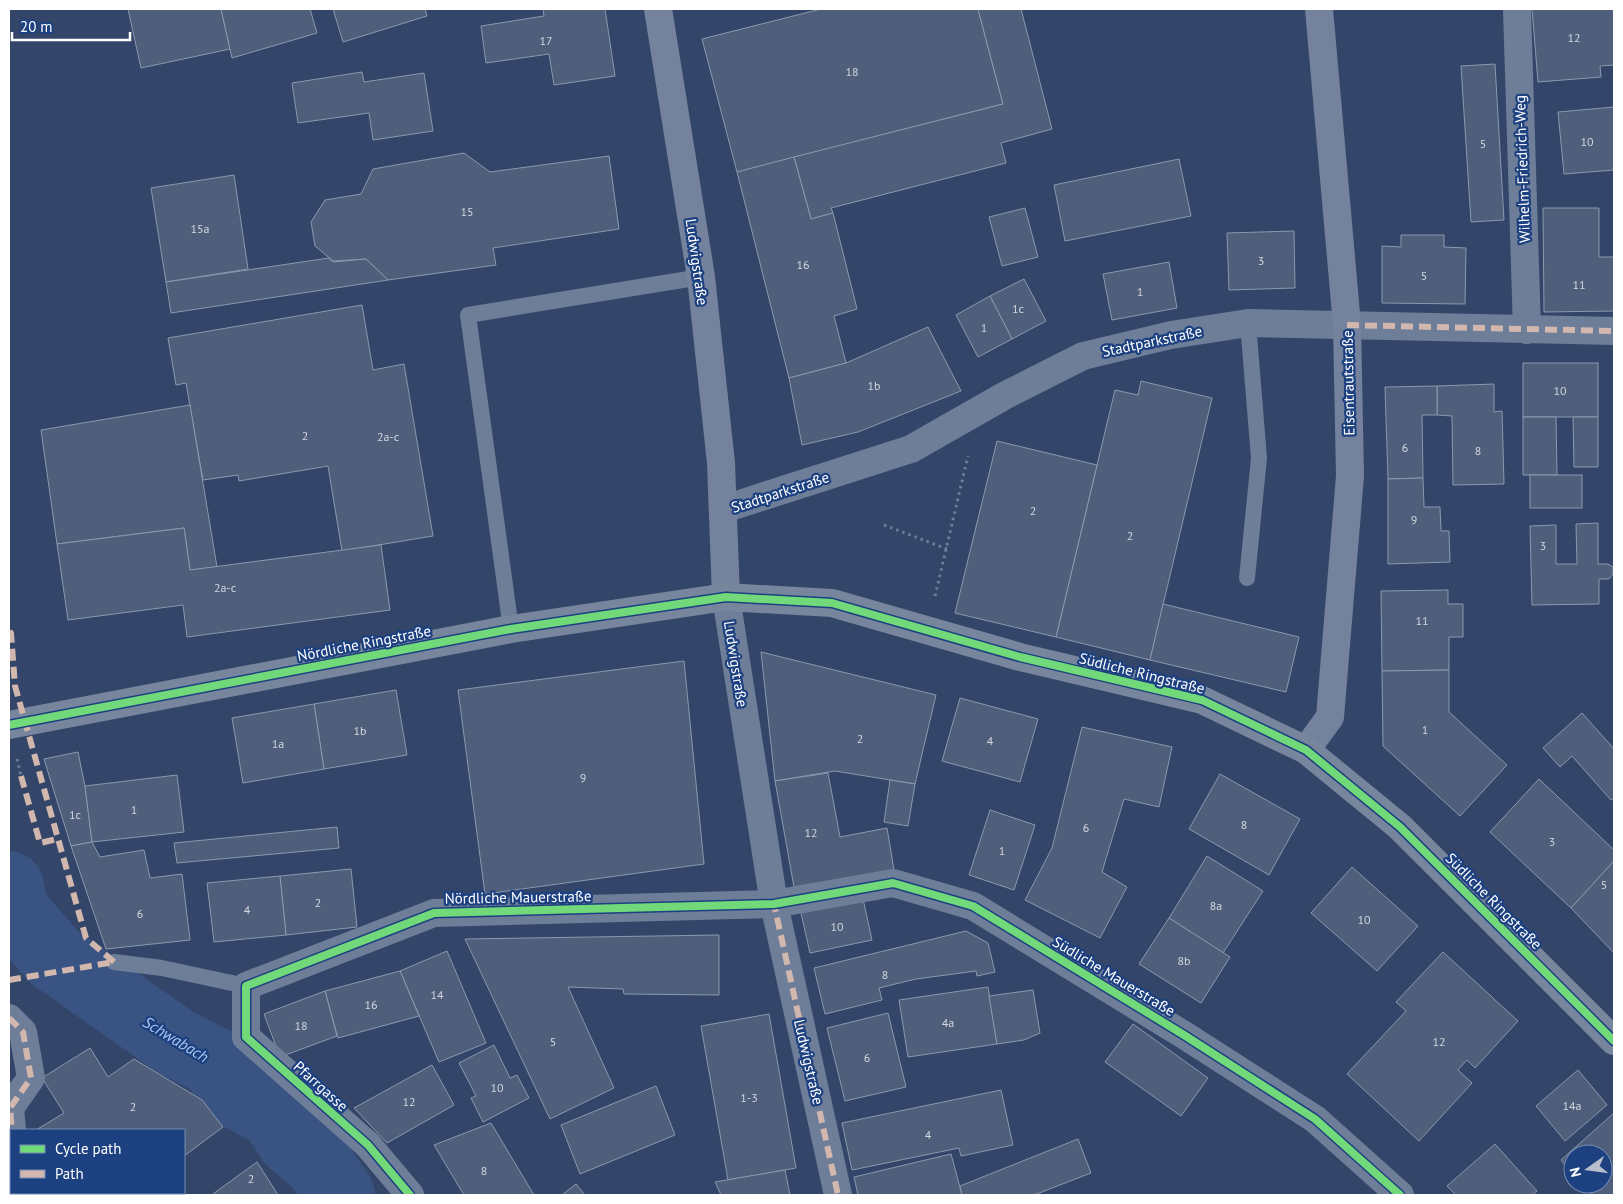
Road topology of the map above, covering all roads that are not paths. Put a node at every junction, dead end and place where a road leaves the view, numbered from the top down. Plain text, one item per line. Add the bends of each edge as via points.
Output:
1 (658, 9) edge
2 (1320, 9) edge
3 (1517, 9) edge
4 (701, 277) junction
5 (1248, 323) junction
6 (1346, 325) junction
7 (1527, 330) junction
8 (1614, 331) edge
9 (724, 509) junction
10 (1247, 578) dead end
11 (726, 596) junction
12 (511, 630) junction
13 (9, 725) edge
14 (1306, 750) junction
15 (774, 904) junction
16 (114, 962) dead end
17 (246, 986) junction
18 (9, 1018) edge
19 (1610, 1029) edge
20 (12, 1129) edge
21 (410, 1195) edge
22 (838, 1195) edge
23 (1400, 1195) edge

1 - 4 street, Ludwigstraße
2 - 6 street, Eisentrautstraße
3 - 7 street, Wilhelm-Friedrich-Weg
4 - 9 street, Ludwigstraße
4 - 12 lane via 468,315
5 - 6 street, Stadtparkstraße
5 - 9 street, Stadtparkstraße via 1171,335 1082,356 911,450
5 - 10 lane via 1259,458
6 - 7 street, Stadtparkstraße
6 - 14 street, Eisentrautstraße via 1350,476 1330,717
7 - 8 street, Stadtparkstraße
9 - 11 street, Ludwigstraße
11 - 12 main road, Nördliche Ringstraße
11 - 14 main road, Südliche Ringstraße via 832,603 1020,657 1202,700
11 - 15 street, Ludwigstraße
12 - 13 main road, Nördliche Ringstraße
14 - 19 main road, Südliche Ringstraße via 1400,827
15 - 17 street, Nördliche Mauerstraße via 434,913
15 - 22 street, Ludwigstraße
15 - 23 street, Südliche Mauerstraße via 893,883 973,906 1316,1120
16 - 17 lane via 162,968
17 - 21 street, Pfarrgasse via 246,1037 368,1145
18 - 20 street via 22,1032 31,1078 10,1108

